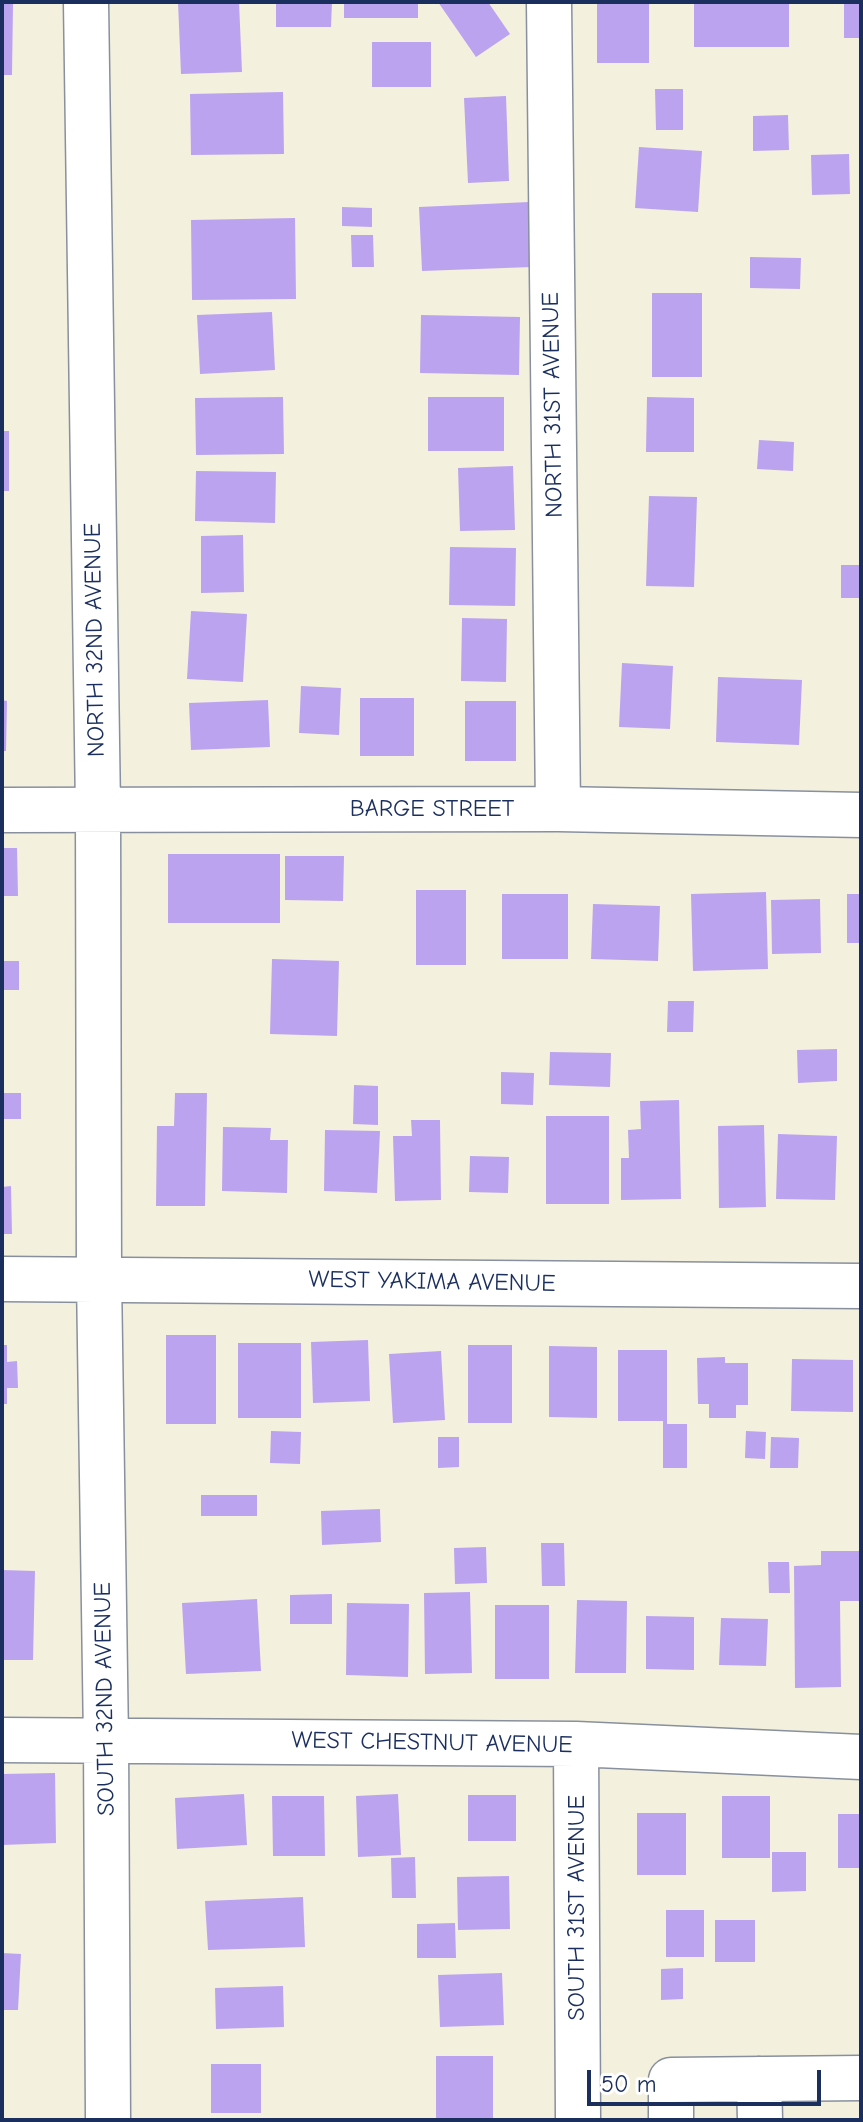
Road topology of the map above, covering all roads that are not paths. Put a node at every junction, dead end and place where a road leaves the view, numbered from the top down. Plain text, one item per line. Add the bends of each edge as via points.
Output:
1 (86, 2) edge
2 (549, 2) edge
3 (98, 809) junction
4 (558, 809) junction
5 (2, 810) edge
6 (861, 815) edge
7 (99, 1278) junction
8 (2, 1279) edge
9 (861, 1286) edge
10 (2, 1740) edge
11 (106, 1740) junction
12 (576, 1744) junction
13 (861, 1757) edge
14 (861, 2078) edge
15 (759, 2100) edge
16 (108, 2120) edge
17 (578, 2120) edge
18 (671, 2120) edge

1 - 3 street, NORTH 32ND AVENUE
2 - 4 street, NORTH 31ST AVENUE
3 - 4 street, BARGE STREET
3 - 5 street, BARGE STREET
3 - 7 street, NORTH 32ND AVENUE
4 - 6 street, BARGE STREET
7 - 8 street, WEST YAKIMA AVENUE
7 - 9 street, WEST YAKIMA AVENUE
7 - 11 street, SOUTH 32ND AVENUE
10 - 11 street, WEST CHESTNUT AVENUE
11 - 12 street, WEST CHESTNUT AVENUE
11 - 16 street, SOUTH 32ND AVENUE
12 - 13 street, WEST CHESTNUT AVENUE
12 - 17 street, SOUTH 31ST AVENUE
14 - 15 street
15 - 18 street via 671,2080

